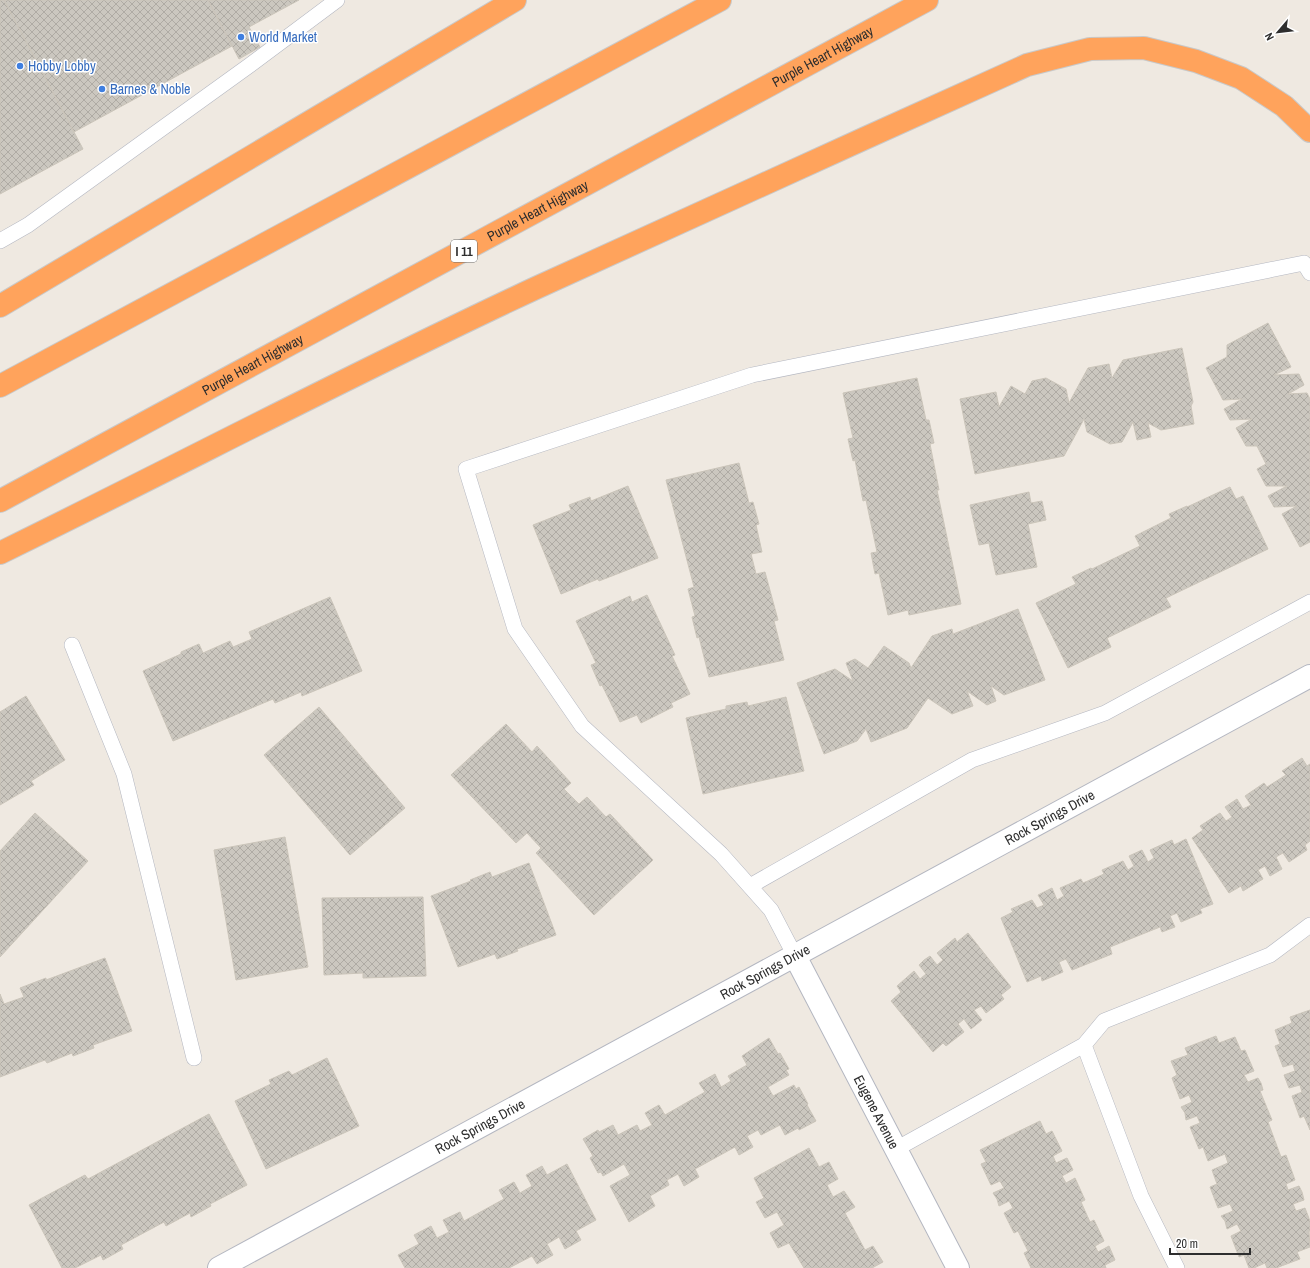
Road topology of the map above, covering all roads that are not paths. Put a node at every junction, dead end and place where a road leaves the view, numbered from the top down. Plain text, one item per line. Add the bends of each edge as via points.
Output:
1 (337, 0) edge
2 (515, 0) edge
3 (720, 0) edge
4 (927, 0) edge
5 (1310, 131) edge
6 (0, 241) edge
7 (1310, 273) edge
8 (0, 306) edge
9 (0, 386) edge
10 (0, 501) edge
11 (0, 552) edge
12 (1310, 602) edge
13 (72, 645) dead end
14 (1310, 676) edge
15 (750, 886) junction
16 (1310, 925) edge
17 (795, 956) junction
18 (1084, 1045) junction
19 (194, 1058) dead end
20 (896, 1149) junction
21 (219, 1268) edge
22 (958, 1268) edge
23 (1177, 1268) edge

1 - 6 lane via 28,225
2 - 8 highway
3 - 9 highway
4 - 10 highway, Purple Heart Highway / I 11
5 - 11 highway via 1284,106 1242,78 1196,61 1144,48 1090,49 1027,65 523,294
7 - 15 lane via 1304,263 752,375 466,469 515,629 582,726 721,854
12 - 15 lane via 1104,713 972,760
13 - 19 lane via 124,774
14 - 17 main road, Rock Springs Drive
15 - 17 lane via 771,910
16 - 18 lane via 1270,955 1104,1021
17 - 20 main road, Eugene Avenue
17 - 21 main road, Rock Springs Drive
18 - 20 lane
18 - 23 lane via 1141,1196
20 - 22 main road, Eugene Avenue

